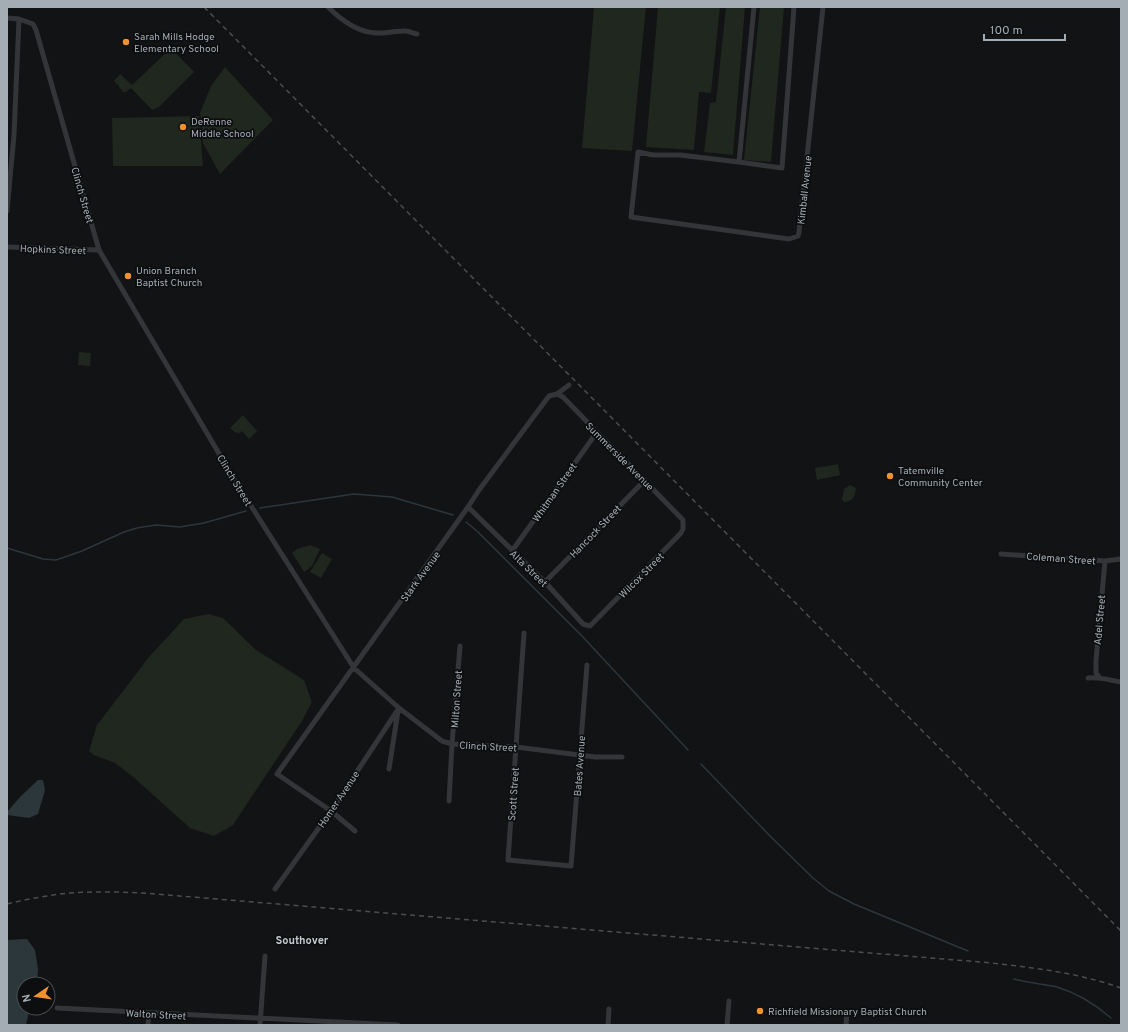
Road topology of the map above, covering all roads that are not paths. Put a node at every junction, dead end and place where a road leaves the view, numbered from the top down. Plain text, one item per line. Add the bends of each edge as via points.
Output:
1 (328, 7) edge
2 (754, 7) edge
3 (794, 7) edge
4 (823, 7) edge
5 (7, 18) edge
6 (19, 19) junction
7 (417, 34) dead end
8 (7, 134) edge
9 (14, 135) junction
10 (739, 162) junction
11 (7, 211) edge
12 (7, 247) edge
13 (99, 250) junction
14 (569, 385) dead end
15 (557, 394) junction
16 (597, 432) junction
17 (645, 480) junction
18 (468, 508) junction
19 (683, 520) joint
20 (512, 551) junction
21 (1001, 554) dead end
22 (1121, 559) edge
23 (1105, 561) junction
24 (545, 582) junction
25 (590, 626) joint
26 (524, 633) dead end
27 (460, 646) dead end
28 (587, 666) dead end
29 (354, 668) junction
30 (1099, 677) junction
31 (1088, 678) dead end
32 (1121, 682) edge
33 (399, 708) junction
34 (452, 744) junction
35 (516, 747) junction
36 (580, 755) junction
37 (622, 757) dead end
38 (390, 768) dead end
39 (449, 801) dead end
40 (331, 811) junction
41 (355, 831) dead end
42 (571, 866) joint
43 (275, 889) dead end
44 (265, 956) dead end
45 (729, 1001) dead end
46 (57, 1008) dead end
47 (609, 1009) dead end
48 (847, 1012) dead end
49 (149, 1014) junction
50 (261, 1019) junction
51 (148, 1025) edge
52 (260, 1025) edge
53 (398, 1025) edge
54 (608, 1025) edge
55 (727, 1025) edge
56 (846, 1025) edge

1 - 7 street via 351,26 365,31 404,31
2 - 10 street
3 - 10 street via 782,168
4 - 10 street, Kimball Avenue via 798,236 789,238 632,217 638,152
5 - 6 street
6 - 9 street
6 - 13 street, Clinch Street via 34,24
8 - 9 street
9 - 11 street
12 - 13 street, Hopkins Street
13 - 29 street, Clinch Street via 234,479
14 - 15 street, Stark Avenue
15 - 16 street, Summerside Avenue via 564,396
15 - 18 street, Stark Avenue via 549,396
16 - 17 street, Summerside Avenue
16 - 20 street, Whitman Street
17 - 19 street, Summerside Avenue
17 - 24 street, Hancock Street
18 - 20 street, Alta Street
18 - 29 street, Stark Avenue
19 - 25 street, Wilcox Street via 682,534
20 - 24 street, Alta Street
21 - 23 street, Coleman Street
22 - 23 street, Coleman Street
23 - 30 street, Adel Street via 1096,660 1096,672
24 - 25 street, Alta Street via 583,624
26 - 35 street, Scott Street
27 - 34 street, Milton Street
28 - 36 street, Bates Avenue
29 - 33 street, Clinch Street
29 - 40 street, Stark Avenue via 277,774
30 - 31 street
30 - 32 street via 1103,680
33 - 34 street, Clinch Street via 442,741
33 - 38 street
33 - 40 street, Homer Avenue
34 - 35 street, Clinch Street
34 - 39 street, Milton Street
35 - 36 street, Clinch Street
35 - 42 street, Scott Street via 508,860
36 - 37 street, Clinch Street
36 - 42 street, Bates Avenue
40 - 41 street
40 - 43 street, Homer Avenue
44 - 50 street
45 - 55 street
46 - 49 street, Walton Street
47 - 54 street
48 - 56 street
49 - 50 street, Walton Street
49 - 51 street
50 - 52 street
50 - 53 street, Walton Street

